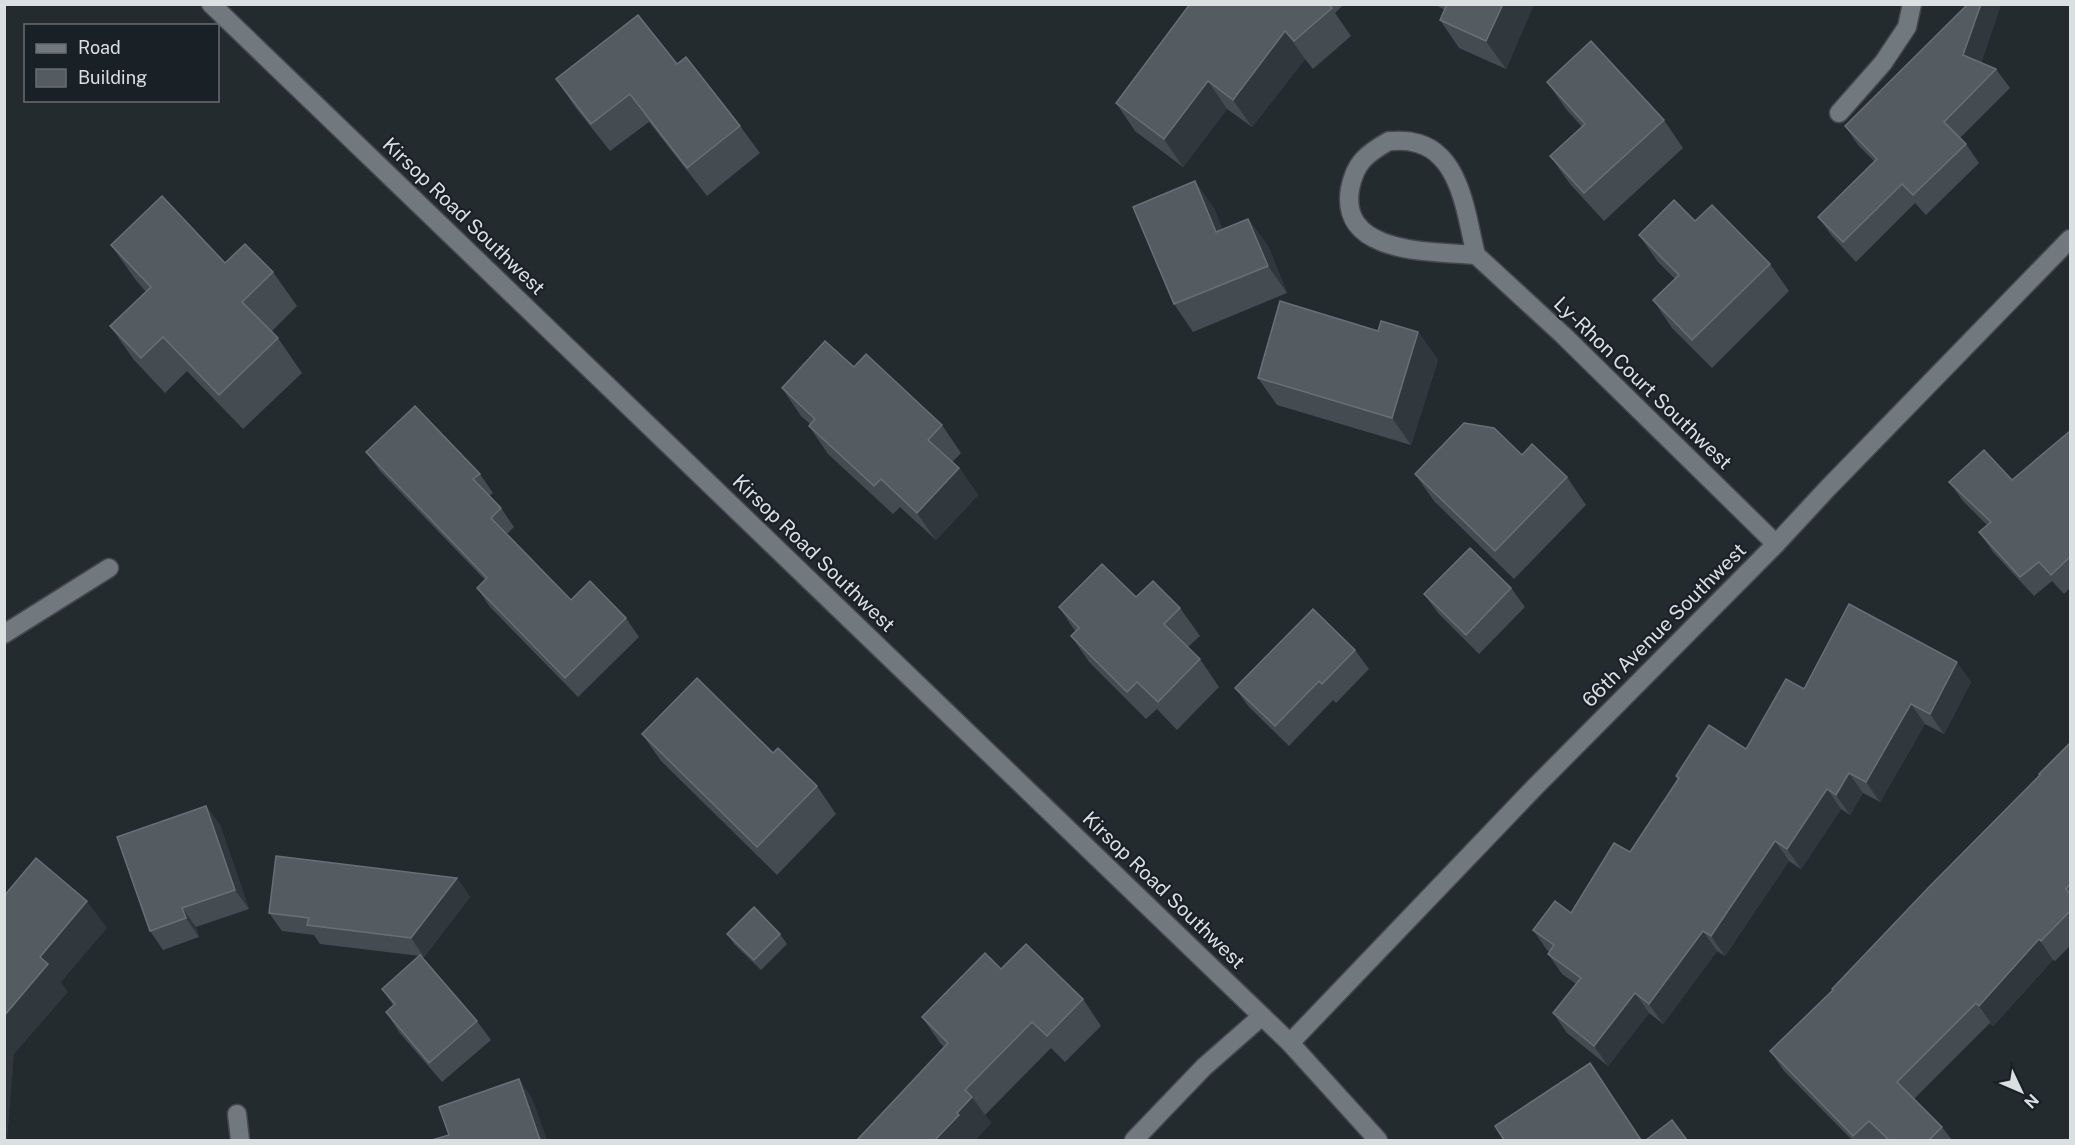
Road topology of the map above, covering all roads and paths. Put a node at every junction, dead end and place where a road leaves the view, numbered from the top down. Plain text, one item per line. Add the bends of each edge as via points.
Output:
1 (211, 4) edge
2 (1912, 4) edge
3 (1839, 112) dead end
4 (2070, 239) edge
5 (1476, 255) junction
6 (1776, 544) junction
7 (109, 568) dead end
8 (4, 634) edge
9 (1262, 1016) junction
10 (1290, 1043) junction
11 (237, 1114) dead end
12 (240, 1140) edge
13 (1134, 1140) edge
14 (1377, 1140) edge

1 - 9 street, Kirsop Road Southwest
2 - 3 street via 1907,27 1883,63
4 - 6 street, 66th Avenue Southwest
5 - 5 street via 1460,191 1449,165 1432,150 1413,142 1389,141 1367,154 1353,173 1349,197 1354,219 1368,237 1392,246
5 - 6 street, Ly-Rhon Court Southwest
6 - 10 street, 66th Avenue Southwest
7 - 8 street
9 - 10 street, Kirsop Road Southwest
9 - 13 street via 1204,1068
10 - 14 street, Kirsop Road Southwest
11 - 12 street

